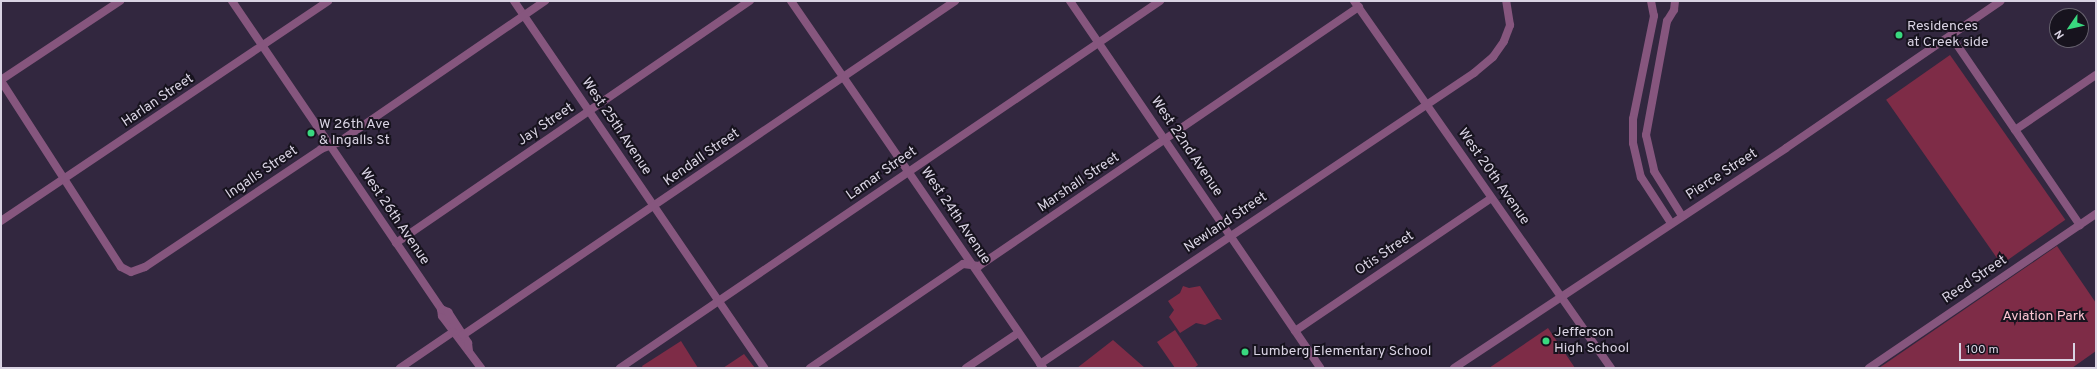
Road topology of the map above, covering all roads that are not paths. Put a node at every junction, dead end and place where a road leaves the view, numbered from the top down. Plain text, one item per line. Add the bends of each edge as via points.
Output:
1 (120, 1) edge
2 (232, 1) edge
3 (328, 1) edge
4 (514, 1) edge
5 (545, 1) edge
6 (750, 1) edge
7 (792, 1) edge
8 (955, 1) edge
9 (1070, 1) edge
10 (1160, 1) edge
11 (1506, 1) edge
12 (1651, 1) edge
13 (1675, 1) edge
14 (2001, 1) edge
15 (1357, 4) edge
16 (524, 16) junction
17 (1951, 36) junction
18 (1098, 43) junction
19 (262, 45) junction
20 (2096, 75) edge
21 (843, 77) junction
22 (1, 81) edge
23 (1426, 103) junction
24 (590, 112) junction
25 (2015, 130) junction
26 (1164, 140) junction
27 (330, 145) junction
28 (909, 171) junction
29 (65, 179) junction
30 (1490, 198) junction
31 (654, 207) junction
32 (2096, 214) edge
33 (1682, 216) junction
34 (1, 221) edge
35 (1671, 224) junction
36 (2080, 225) junction
37 (1231, 236) junction
38 (396, 243) junction
39 (973, 265) junction
40 (1563, 297) junction
41 (719, 302) junction
42 (441, 309) junction
43 (1294, 331) junction
44 (453, 332) junction
45 (1018, 333) junction
46 (463, 335) junction
47 (469, 351) junction
48 (1041, 366) edge
49 (400, 368) edge
50 (481, 368) edge
51 (620, 368) edge
52 (764, 368) edge
53 (810, 368) edge
54 (966, 368) edge
55 (1320, 368) edge
56 (1454, 368) edge
57 (1611, 368) edge
58 (1869, 368) edge

1 - 22 street
2 - 19 street, West 26th Avenue
3 - 19 street, Harlan Street
4 - 16 street, West 25th Avenue
5 - 16 street, Ingalls Street
6 - 24 street, Jay Street
7 - 21 street, West 24th Avenue
8 - 21 street, Kendall Street
9 - 18 street, West 22nd Avenue
10 - 18 street, Lamar Street
11 - 23 street, Newland Street via 1510,25 1504,41 1493,57 1474,73
12 - 35 street via 1654,16 1633,119 1633,144 1641,177
13 - 33 street via 1674,10 1667,21 1646,135 1654,171
14 - 17 street, Pierce Street
15 - 23 street, West 20th Avenue
15 - 26 street, Marshall Street
16 - 24 street, West 25th Avenue
16 - 27 street, Ingalls Street via 339,142
17 - 25 street
17 - 33 street, Pierce Street
18 - 26 street, West 22nd Avenue
18 - 28 street, Lamar Street
19 - 27 street, West 26th Avenue
19 - 29 street, Harlan Street
20 - 25 street
21 - 28 street, West 24th Avenue
21 - 31 street, Kendall Street
22 - 29 street
23 - 30 street, West 20th Avenue
23 - 37 street, Newland Street
24 - 31 street, West 25th Avenue
24 - 38 street, Jay Street
25 - 36 street
26 - 37 street, West 22nd Avenue
26 - 39 street, Marshall Street via 979,266
27 - 29 street, Ingalls Street via 145,267 131,272 121,266
27 - 38 street, West 26th Avenue
28 - 39 street, West 24th Avenue
28 - 41 street, Lamar Street
29 - 34 street, Harlan Street
30 - 40 street, West 20th Avenue
30 - 43 street, Otis Street
31 - 41 street, West 25th Avenue
31 - 46 street, Kendall Street
32 - 36 street, Reed Street
33 - 35 street, Pierce Street
35 - 40 street, Pierce Street
36 - 58 street, Reed Street
37 - 43 street, West 22nd Avenue
37 - 48 street, Newland Street
38 - 42 street, West 26th Avenue
39 - 45 street, West 24th Avenue
39 - 53 street, Marshall Street via 964,264
40 - 56 street, Pierce Street
40 - 57 street, West 20th Avenue
41 - 51 street, Lamar Street
41 - 52 street, West 25th Avenue
42 - 44 street, West 26th Avenue via 442,316
42 - 46 street, West 26th Avenue via 448,312
43 - 55 street, West 22nd Avenue
44 - 47 street, West 26th Avenue
44 - 49 street
45 - 48 street, West 24th Avenue
45 - 54 street
46 - 47 street, West 26th Avenue
47 - 50 street, West 26th Avenue

